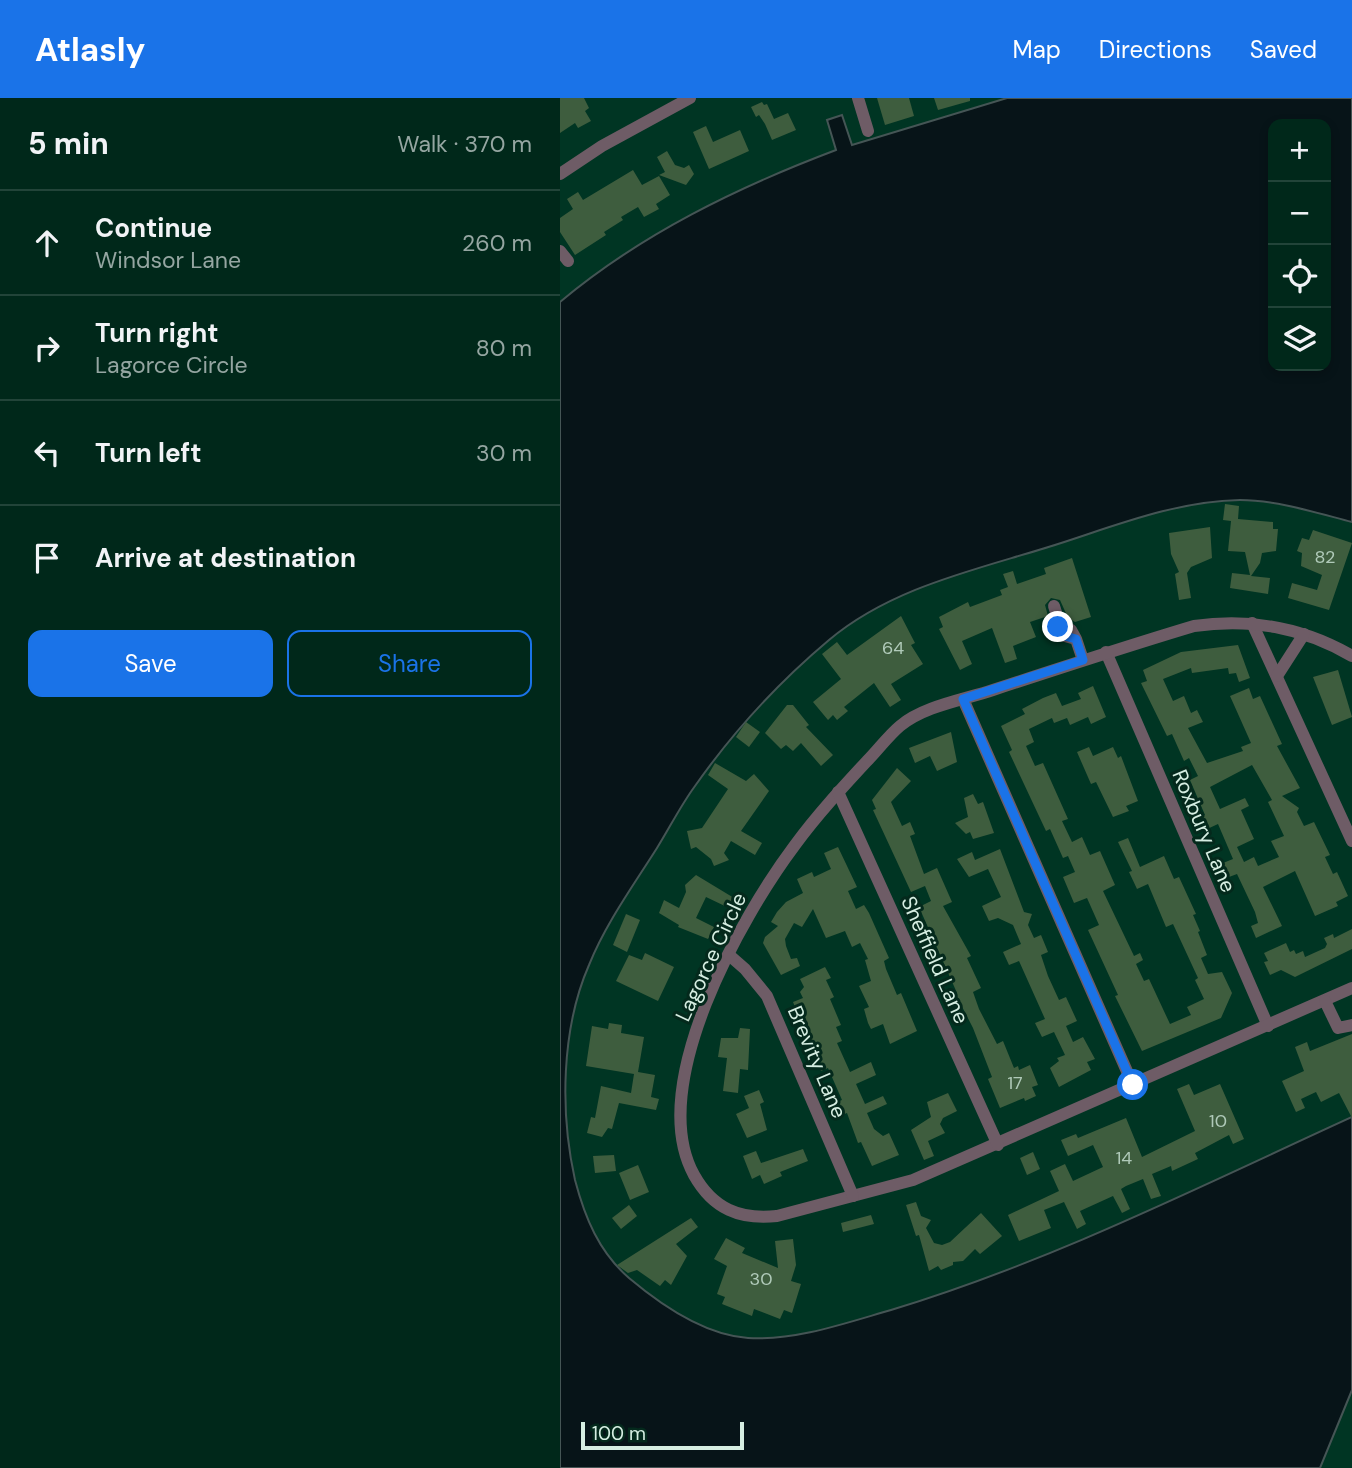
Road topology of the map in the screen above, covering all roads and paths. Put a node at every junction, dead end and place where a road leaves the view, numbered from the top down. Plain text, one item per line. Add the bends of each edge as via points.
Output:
1 (691, 98) edge
2 (858, 98) edge
3 (868, 131) dead end
4 (560, 174) edge
5 (1054, 606) dead end
6 (1252, 623) junction
7 (1304, 635) junction
8 (1106, 652) junction
9 (1352, 656) edge
10 (1083, 660) junction
11 (1276, 676) junction
12 (963, 699) junction
13 (838, 792) junction
14 (1352, 841) edge
15 (729, 955) junction
16 (1352, 988) edge
17 (1325, 1000) junction
18 (1352, 1025) edge
19 (1268, 1026) junction
20 (1133, 1085) junction
21 (998, 1145) junction
22 (853, 1196) junction

1 - 4 street
2 - 3 street
5 - 10 street via 1061,635 1076,639
6 - 7 street, Lagorce Circle
6 - 8 street, Lagorce Circle via 1194,626
6 - 11 street
7 - 9 street, Lagorce Circle
7 - 11 street
8 - 10 street, Lagorce Circle
8 - 19 street, Roxbury Lane
10 - 12 street, Lagorce Circle
11 - 14 street
12 - 13 street, Lagorce Circle via 915,716 899,727
12 - 20 street
13 - 15 street, Lagorce Circle via 794,846 748,916
13 - 21 street, Sheffield Lane
15 - 22 street, Brevity Lane via 767,996
15 - 22 street, Lagorce Circle via 702,1011 680,1106 691,1170 718,1205 747,1217 777,1216
16 - 17 street, Lagorce Circle
17 - 18 street via 1338,1028
17 - 19 street, Lagorce Circle
19 - 20 street, Lagorce Circle
20 - 21 street, Lagorce Circle
21 - 22 street, Lagorce Circle via 913,1180

